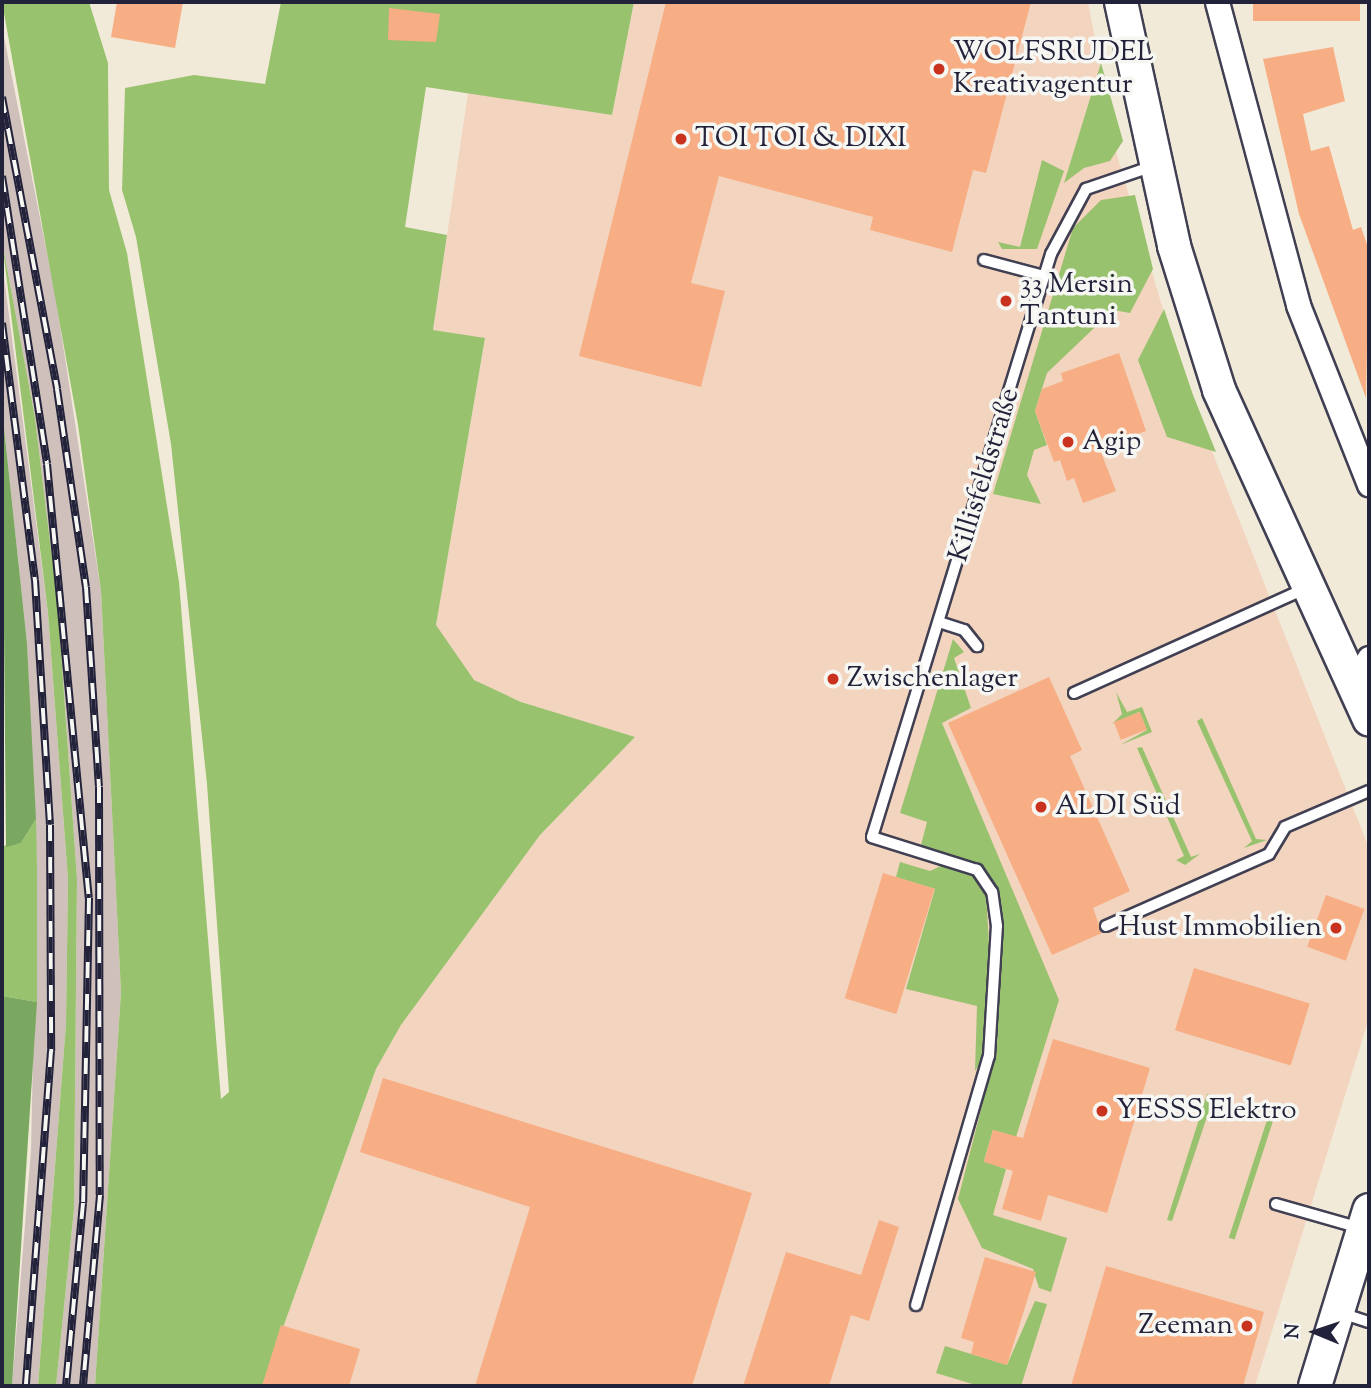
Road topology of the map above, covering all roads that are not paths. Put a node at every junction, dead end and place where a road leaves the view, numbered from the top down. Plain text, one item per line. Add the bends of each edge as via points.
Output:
1 (1121, 2) edge
2 (1217, 2) edge
3 (1157, 166) junction
4 (984, 260) dead end
5 (1044, 276) junction
6 (1369, 484) edge
7 (1307, 588) junction
8 (939, 622) junction
9 (977, 646) dead end
10 (1369, 657) edge
11 (1352, 685) junction
12 (1074, 693) dead end
13 (1369, 719) edge
14 (1369, 791) edge
15 (1106, 926) dead end
16 (1276, 1204) dead end
17 (1366, 1220) edge
18 (916, 1305) dead end
19 (1338, 1312) junction
20 (1369, 1322) edge
21 (1315, 1386) edge

1 - 3 main road
2 - 6 street via 1298,305
3 - 5 lane, Killisfeldstraße via 1086,189 1068,212
3 - 7 main road via 1219,390
4 - 5 lane
5 - 8 lane, Killisfeldstraße
7 - 11 main road
7 - 12 lane
8 - 9 lane via 964,630
8 - 18 lane, Killisfeldstraße via 872,837 977,870 992,892 998,926 989,1056
10 - 11 street
11 - 13 main road
14 - 15 lane via 1285,827 1269,854
16 - 17 lane
17 - 19 main road
19 - 20 lane
19 - 21 main road

